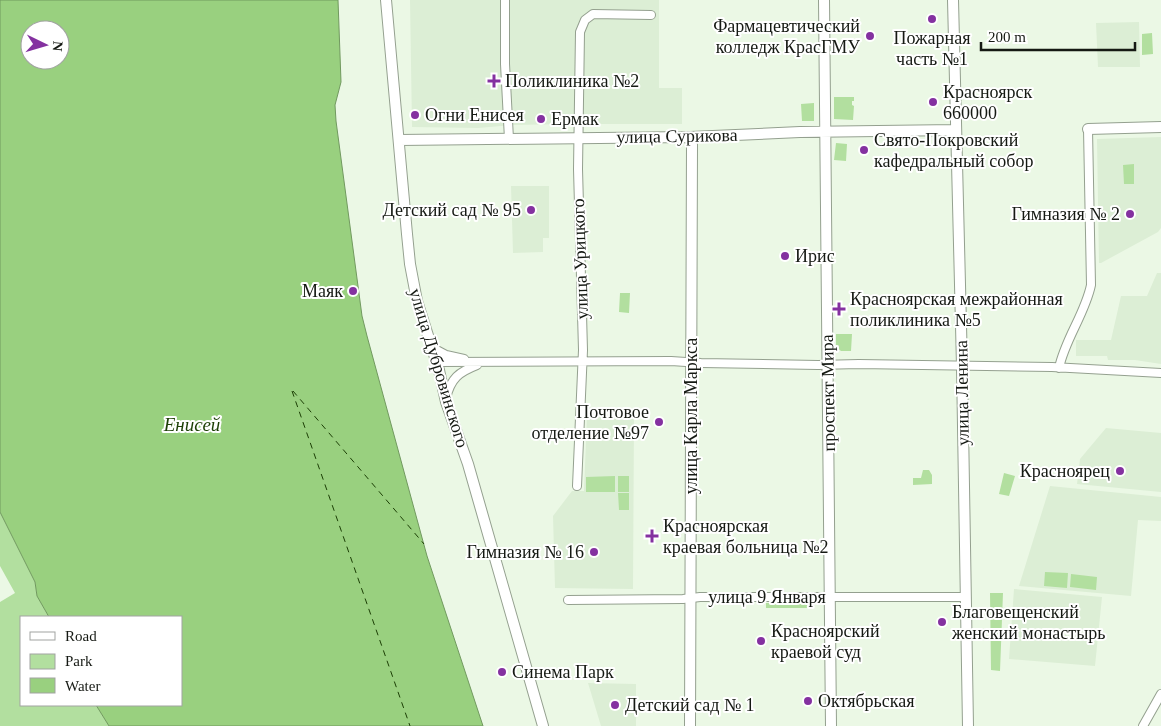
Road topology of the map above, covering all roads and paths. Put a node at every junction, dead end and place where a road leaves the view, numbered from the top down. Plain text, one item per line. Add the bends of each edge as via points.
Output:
1 (386, 0) edge
2 (505, 0) edge
3 (824, 0) edge
4 (953, 0) edge
5 (651, 15) dead end
6 (1161, 127) edge
7 (1088, 128) joint
8 (956, 130) junction
9 (825, 132) junction
10 (690, 137) junction
11 (578, 138) junction
12 (510, 139) junction
13 (399, 140) junction
14 (432, 347) junction
15 (436, 362) junction
16 (583, 362) junction
17 (481, 363) junction
18 (690, 363) junction
19 (827, 365) junction
20 (962, 366) junction
21 (1059, 368) junction
22 (1161, 373) edge
23 (446, 400) junction
24 (577, 486) dead end
25 (965, 597) junction
26 (691, 598) junction
27 (830, 598) junction
28 (568, 600) dead end
29 (1161, 694) edge
30 (543, 726) edge
31 (690, 726) edge
32 (831, 726) edge
33 (968, 726) edge
34 (1143, 726) edge

1 - 13 main road, улица Дубровинского
2 - 12 street
3 - 9 main road, проспект Мира
4 - 8 main road, улица Ленина
5 - 11 street, улица Урицкого via 592,14 585,20 580,32
6 - 7 main road
7 - 21 street via 1091,285
8 - 9 main road, улица Сурикова
8 - 20 main road, улица Ленина
9 - 10 main road, улица Сурикова
9 - 19 main road, проспект Мира
10 - 11 main road, улица Сурикова
10 - 18 main road, улица Карла Маркса
11 - 12 main road, улица Сурикова
11 - 16 street, улица Урицкого
12 - 13 main road, улица Сурикова
13 - 14 main road, улица Дубровинского via 410,264
14 - 15 main road, улица Дубровинского
14 - 17 street via 446,355
15 - 17 street
15 - 23 main road, улица Дубровинского
16 - 17 street
16 - 18 street
16 - 24 street, улица Урицкого
17 - 23 street via 455,377
18 - 19 street
18 - 26 main road, улица Карла Маркса
19 - 20 street
19 - 27 main road, проспект Мира
20 - 21 street
20 - 25 main road, улица Ленина
21 - 22 street
23 - 30 main road, улица Дубровинского via 468,464
25 - 27 street, улица 9 Января
25 - 33 main road, улица Ленина
26 - 27 street, улица 9 Января
26 - 28 street, улица 9 Января
26 - 31 main road, улица Карла Маркса
27 - 32 main road, проспект Мира
29 - 34 street

